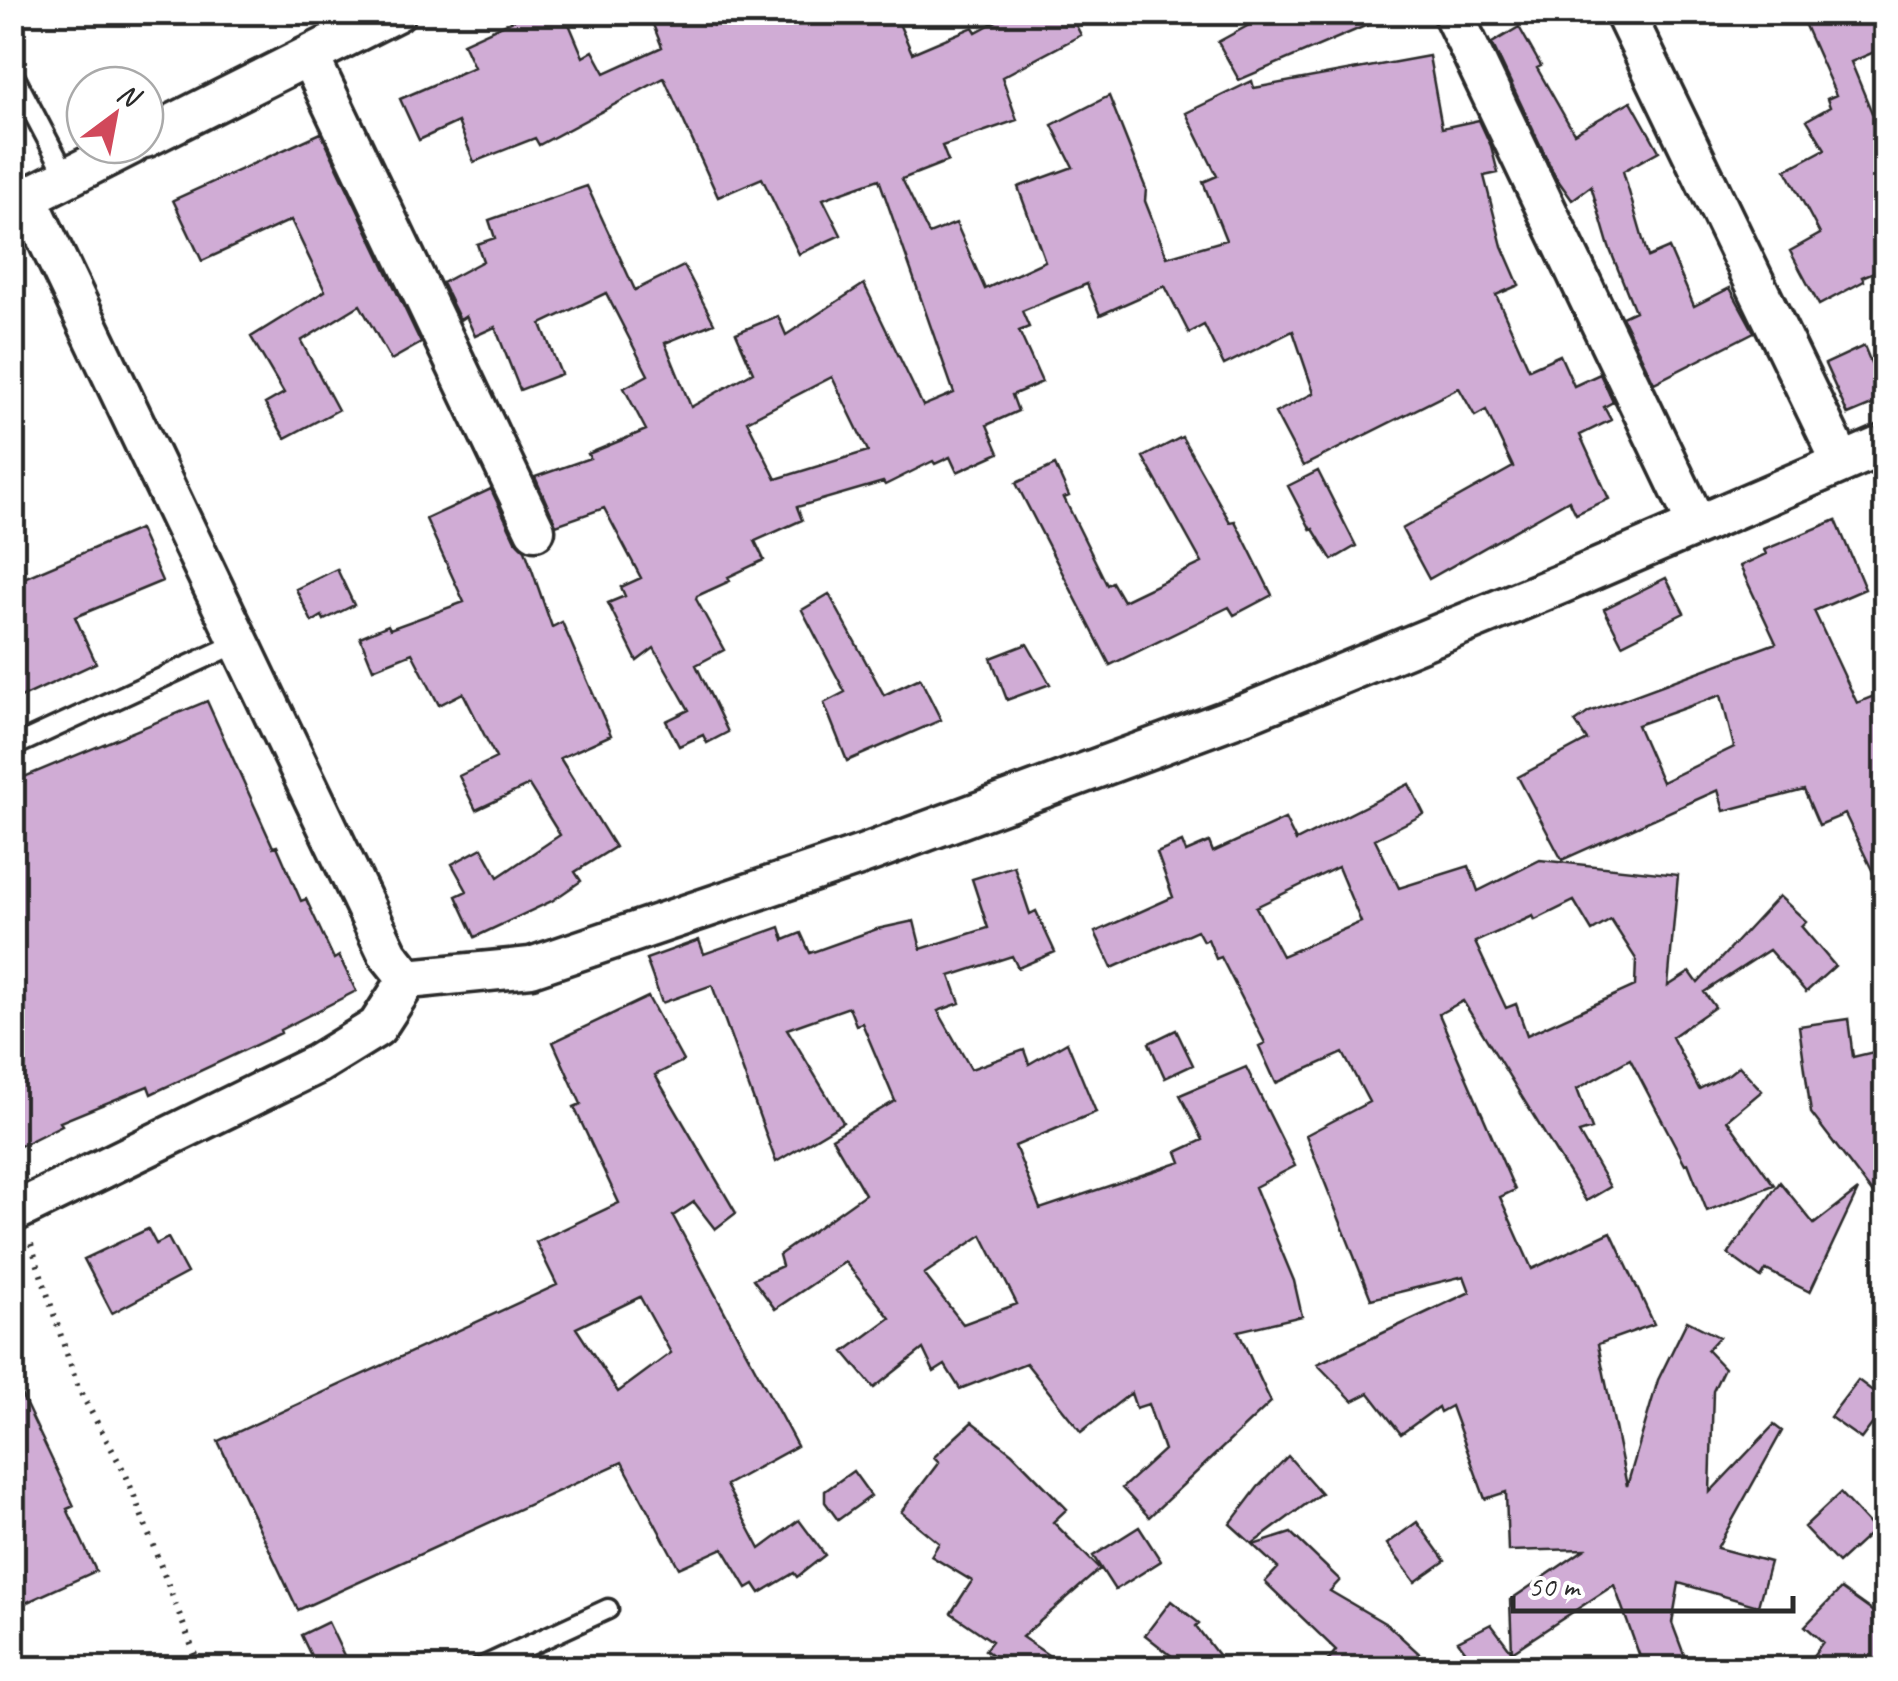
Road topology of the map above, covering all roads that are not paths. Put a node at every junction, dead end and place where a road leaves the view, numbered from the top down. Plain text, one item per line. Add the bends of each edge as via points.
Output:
1 (396, 12) edge
2 (1452, 12) edge
3 (1624, 12) edge
4 (309, 56) junction
5 (12, 72) edge
6 (165, 128) edge
7 (91, 165) edge
8 (67, 177) junction
9 (20, 201) edge
10 (1886, 444) edge
11 (1841, 461) junction
12 (1697, 524) junction
13 (535, 530) dead end
14 (240, 642) junction
15 (12, 747) edge
16 (408, 979) junction
17 (17, 1212) edge
18 (608, 1610) dead end
19 (480, 1668) edge

1 - 4 street
2 - 12 street
3 - 11 street
4 - 6 street
4 - 13 street
5 - 8 lane
7 - 8 street
8 - 9 street
9 - 14 street
10 - 11 street
11 - 12 street
12 - 16 street via 1249,712 862,855 531,967
14 - 15 lane
14 - 16 street via 388,954
16 - 17 street via 377,1026 317,1064
18 - 19 lane

